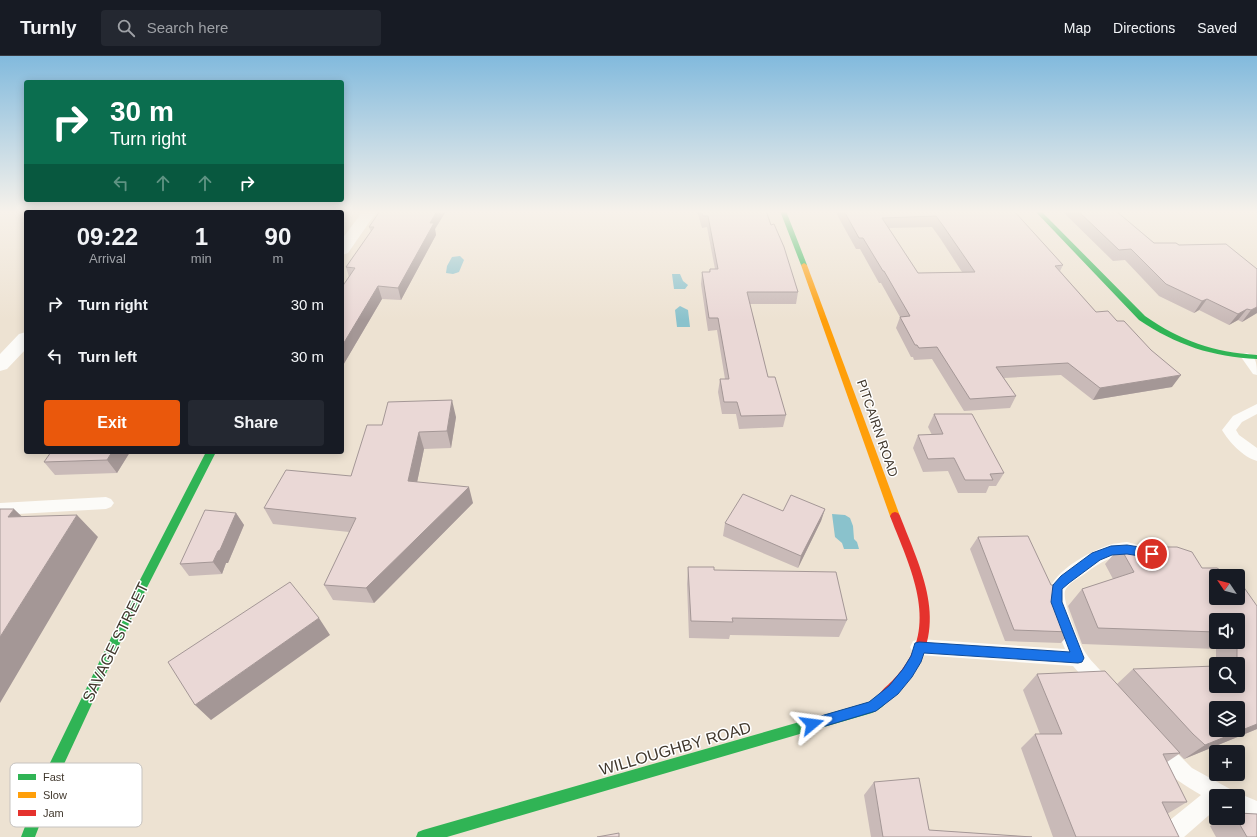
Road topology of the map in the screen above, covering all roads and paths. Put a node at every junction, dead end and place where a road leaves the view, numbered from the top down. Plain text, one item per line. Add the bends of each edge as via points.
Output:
1 (797, 247) edge
2 (1073, 247) edge
3 (24, 340) edge
4 (1252, 357) edge
5 (0, 365) edge
6 (1257, 371) edge
7 (1257, 410) edge
8 (210, 454) edge
9 (1257, 456) edge
10 (106, 504) dead end
11 (0, 509) edge
12 (1149, 553) edge
13 (918, 653) junction
14 (1078, 658) junction
15 (1113, 698) edge
16 (1144, 733) edge
17 (56, 763) edge
18 (1210, 789) edge
19 (1209, 804) edge
20 (1245, 806) edge
21 (1257, 812) edge
22 (32, 827) edge
23 (28, 837) edge
24 (423, 837) edge
25 (1167, 837) edge

1 - 13 street, PITCAIRN ROAD via 861,416 918,583 926,615
2 - 4 street via 1159,332 1198,348 1230,356
3 - 5 street
4 - 6 lane
7 - 9 lane via 1242,415 1234,421 1229,430 1234,438
8 - 17 street, SAVAGE STREET via 130,610
10 - 11 lane
12 - 14 lane via 1127,550 1111,551 1096,556 1057,588 1056,602
13 - 14 lane
13 - 24 street, WILLOUGHBY ROAD via 908,673 894,690 872,707
14 - 15 lane
16 - 18 lane via 1185,775
19 - 25 lane
20 - 21 lane
22 - 23 street, SAVAGE STREET

